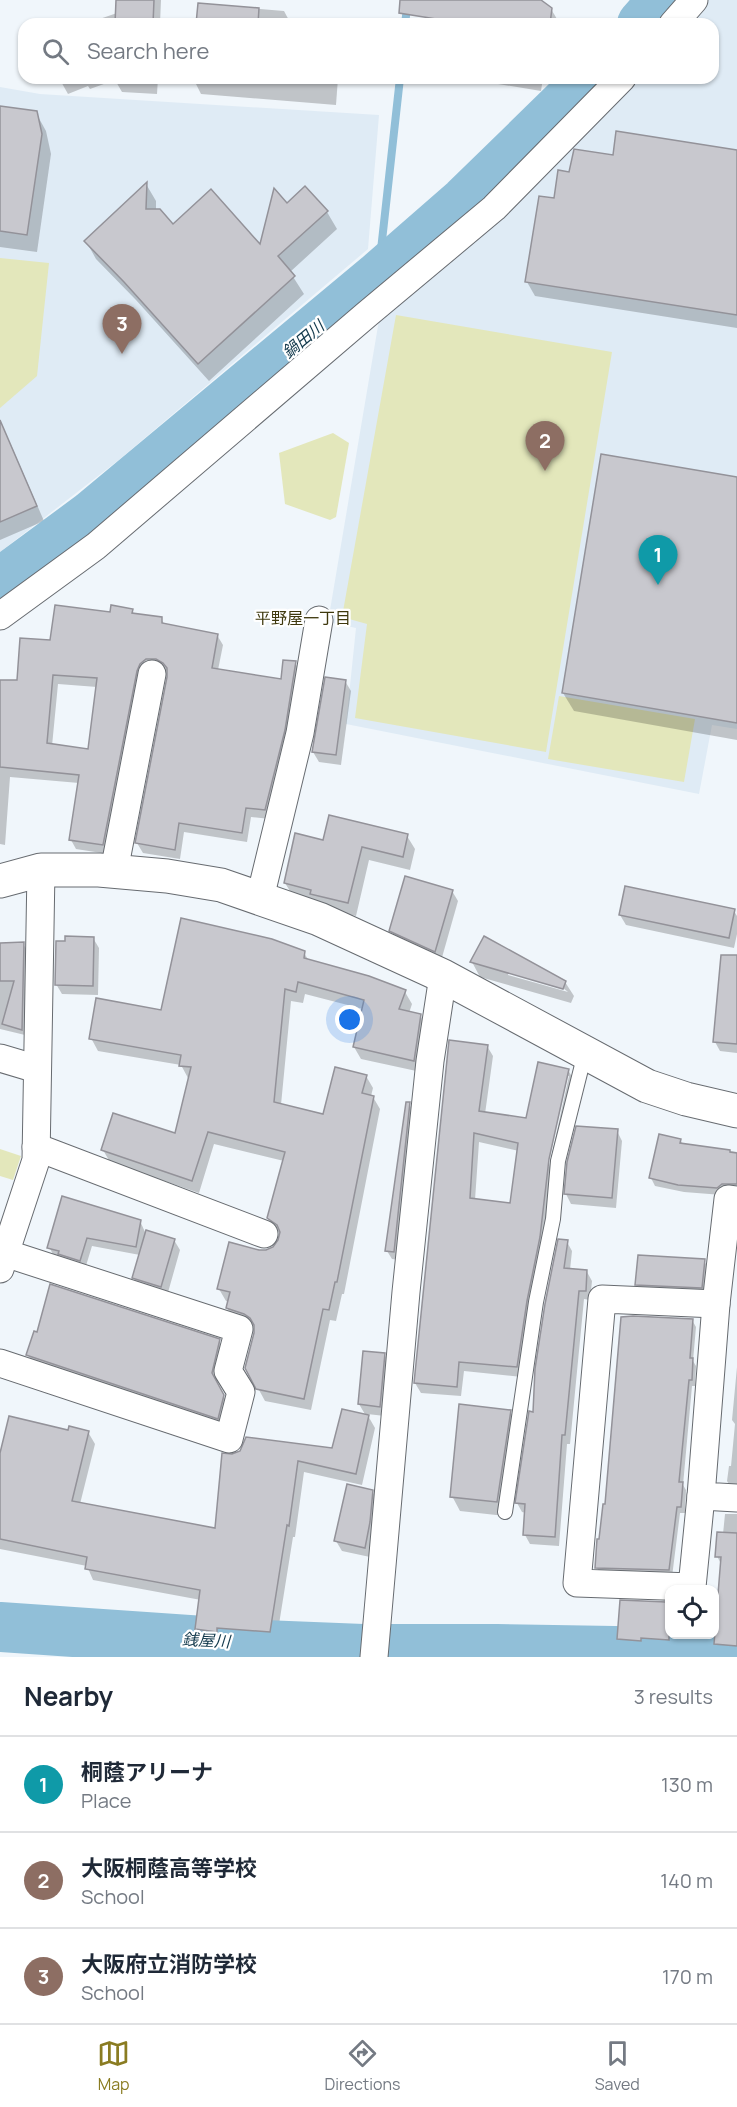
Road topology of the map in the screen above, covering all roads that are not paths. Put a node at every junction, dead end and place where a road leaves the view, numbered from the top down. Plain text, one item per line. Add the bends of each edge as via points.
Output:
1 (694, 0) edge
2 (678, 18) edge
3 (616, 84) edge
4 (0, 616) edge
5 (319, 620) dead end
6 (152, 674) dead end
7 (41, 870) junction
8 (114, 871) junction
9 (0, 881) edge
10 (260, 898) junction
11 (443, 976) junction
12 (585, 1053) junction
13 (0, 1058) edge
14 (37, 1069) junction
15 (737, 1111) edge
16 (36, 1147) junction
17 (737, 1200) edge
18 (264, 1234) dead end
19 (5, 1244) edge
20 (716, 1304) junction
21 (0, 1363) edge
22 (701, 1496) junction
23 (737, 1498) edge
24 (505, 1512) dead end
25 (374, 1657) edge

1 - 2 street
3 - 4 street via 462,236 96,546
5 - 10 street via 300,733
6 - 8 street
7 - 8 street
7 - 9 street
7 - 14 street
8 - 10 street via 221,885
10 - 11 street via 319,919
11 - 12 street
11 - 25 street via 430,1061
12 - 15 street via 646,1086
12 - 24 lane via 558,1161 553,1219 536,1302
13 - 14 street
14 - 16 street
16 - 18 street
16 - 19 street via 36,1160
17 - 20 street via 728,1199
19 - 21 street via 239,1329 228,1371 241,1392 229,1439
20 - 22 street
20 - 22 street via 602,1299 577,1583 692,1587
22 - 23 street

